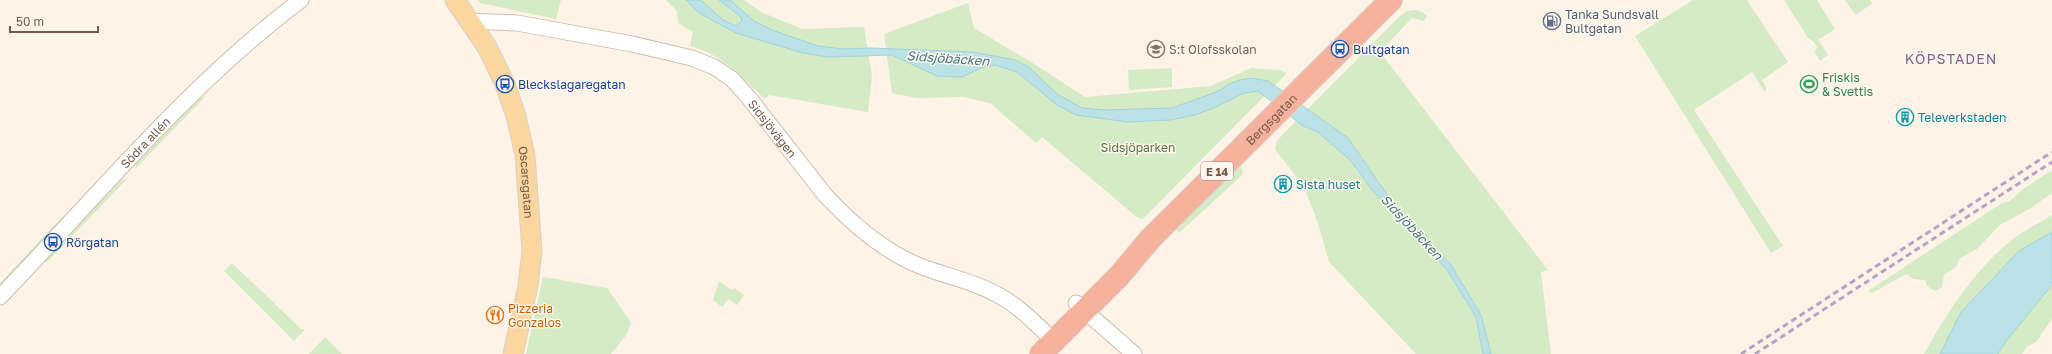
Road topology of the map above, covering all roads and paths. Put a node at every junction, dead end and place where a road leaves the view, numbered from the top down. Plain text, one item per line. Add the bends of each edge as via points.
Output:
1 (301, 0) edge
2 (455, 0) edge
3 (1391, 0) edge
4 (469, 21) junction
5 (0, 297) edge
6 (1080, 307) junction
7 (1047, 343) edge
8 (513, 354) edge
9 (1024, 354) edge
10 (1134, 354) edge

1 - 5 street, Södra allén via 232,57 123,166
2 - 4 main road
3 - 6 highway, Bergsgatan / E 14 via 1151,238 1111,269
4 - 7 street, Sidsjövägen via 516,23 632,44 692,58 714,67 736,84 837,208 867,234 918,266 997,294 1014,305
4 - 8 main road, Oscarsgatan via 487,47 505,84 516,116 525,156 532,251 528,286
6 - 7 highway, Bergsgatan / E 14
6 - 10 street
7 - 9 highway, Bergsgatan / E 14

